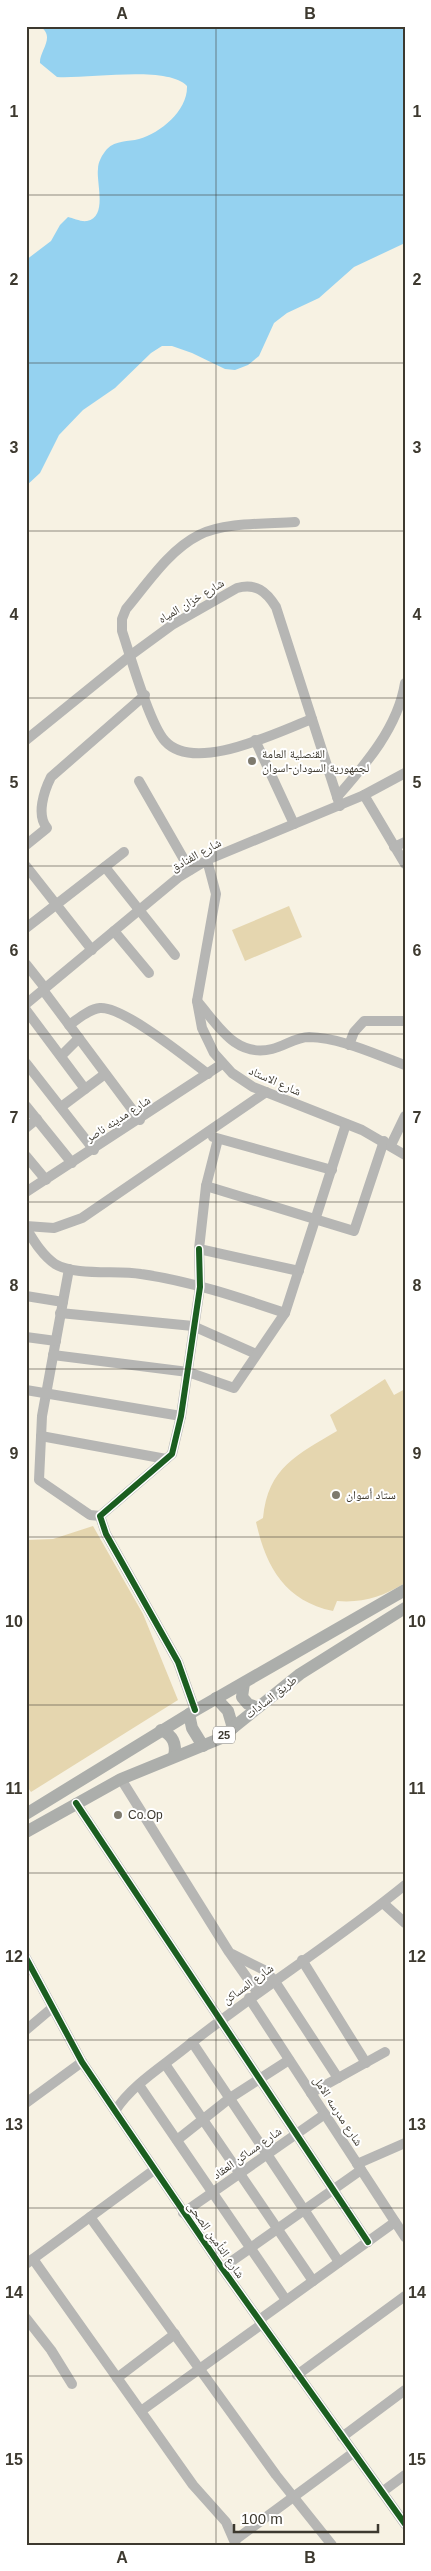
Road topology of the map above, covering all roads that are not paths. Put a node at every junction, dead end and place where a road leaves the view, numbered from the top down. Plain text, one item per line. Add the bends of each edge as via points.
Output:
1 (295, 522) dead end
2 (130, 655) junction
3 (405, 683) edge
4 (145, 695) junction
5 (312, 719) junction
6 (26, 740) edge
7 (255, 740) junction
8 (405, 773) edge
9 (139, 781) dead end
10 (364, 795) junction
11 (338, 801) junction
12 (294, 824) junction
13 (405, 842) edge
14 (26, 845) edge
15 (394, 847) junction
16 (124, 852) dead end
17 (207, 860) junction
18 (405, 864) edge
19 (26, 866) edge
20 (105, 867) junction
21 (190, 870) junction
22 (56, 905) junction
23 (138, 910) junction
24 (26, 928) edge
25 (114, 931) junction
26 (92, 950) junction
27 (175, 954) dead end
28 (26, 964) edge
29 (149, 974) dead end
30 (44, 989) junction
31 (197, 1001) junction
32 (26, 1004) edge
33 (26, 1010) edge
34 (405, 1022) edge
35 (69, 1025) junction
36 (79, 1038) junction
37 (349, 1045) junction
38 (60, 1056) junction
39 (26, 1063) edge
40 (222, 1064) junction
41 (405, 1065) edge
42 (105, 1074) junction
43 (208, 1074) junction
44 (85, 1089) junction
45 (266, 1092) junction
46 (26, 1106) edge
47 (61, 1107) junction
48 (405, 1116) edge
49 (37, 1119) junction
50 (140, 1120) junction
51 (346, 1124) junction
52 (26, 1128) edge
53 (205, 1134) junction
54 (400, 1136) edge
55 (218, 1139) junction
56 (388, 1143) junction
57 (94, 1150) junction
58 (405, 1155) edge
59 (26, 1156) edge
60 (72, 1163) junction
61 (332, 1170) junction
62 (46, 1180) junction
63 (206, 1186) junction
64 (26, 1192) edge
65 (316, 1218) junction
66 (26, 1227) edge
67 (199, 1249) junction
68 (69, 1269) junction
69 (299, 1272) junction
70 (200, 1287) junction
71 (26, 1296) edge
72 (62, 1307) junction
73 (285, 1313) junction
74 (193, 1326) junction
75 (26, 1337) edge
76 (56, 1341) junction
77 (256, 1354) junction
78 (53, 1355) junction
79 (188, 1372) junction
80 (26, 1390) edge
81 (46, 1395) junction
82 (181, 1416) junction
83 (41, 1436) junction
84 (166, 1459) junction
85 (100, 1516) junction
86 (405, 1590) edge
87 (405, 1608) edge
88 (244, 1683) junction
89 (216, 1698) junction
90 (256, 1707) junction
91 (192, 1712) junction
92 (233, 1728) junction
93 (162, 1730) junction
94 (203, 1746) junction
95 (174, 1756) junction
96 (122, 1779) junction
97 (76, 1803) junction
98 (26, 1814) edge
99 (26, 1832) edge
100 (405, 1885) edge
101 (383, 1903) junction
102 (405, 1923) edge
103 (229, 1952) junction
104 (26, 1958) edge
105 (302, 1960) junction
106 (38, 1979) junction
107 (274, 1980) junction
108 (26, 1982) edge
109 (257, 1992) junction
110 (248, 1998) junction
111 (52, 2008) junction
112 (221, 2020) junction
113 (26, 2030) edge
114 (192, 2042) junction
115 (384, 2052) dead end
116 (289, 2060) junction
117 (82, 2062) junction
118 (366, 2063) junction
119 (165, 2064) junction
120 (338, 2078) junction
121 (260, 2079) junction
122 (139, 2085) junction
123 (311, 2092) junction
124 (230, 2098) junction
125 (26, 2102) edge
126 (114, 2111) junction
127 (325, 2114) junction
128 (203, 2120) junction
129 (296, 2134) junction
130 (177, 2140) junction
131 (405, 2143) edge
132 (267, 2154) junction
133 (359, 2167) junction
134 (154, 2170) junction
135 (240, 2174) junction
136 (333, 2190) junction
137 (213, 2192) junction
138 (305, 2210) junction
139 (183, 2213) junction
140 (90, 2217) junction
141 (395, 2222) junction
142 (278, 2229) junction
143 (405, 2237) edge
144 (368, 2242) junction
145 (251, 2248) junction
146 (30, 2261) edge
147 (339, 2262) junction
148 (222, 2268) junction
149 (313, 2281) junction
150 (405, 2296) edge
151 (286, 2300) junction
152 (26, 2318) edge
153 (260, 2322) junction
154 (175, 2334) junction
155 (201, 2369) junction
156 (297, 2375) junction
157 (117, 2378) junction
158 (72, 2384) dead end
159 (405, 2390) edge
160 (141, 2412) junction
161 (342, 2437) junction
162 (354, 2453) junction
163 (405, 2475) edge
164 (382, 2492) junction
165 (294, 2498) junction
166 (405, 2524) edge
167 (235, 2542) edge
168 (332, 2545) edge

1 - 2 street via 217,529 184,544 126,609 122,631
2 - 4 street
2 - 5 street, شارع خزان المياه via 172,625 237,588 257,587 270,596 276,607
2 - 6 street, شارع خزان المياه
3 - 11 street via 396,713 378,745
4 - 7 street via 158,732 176,750 199,755 224,751
4 - 14 street via 51,777 44,792 43,823 47,828
5 - 7 street
5 - 11 street, شارع خزان المياه
7 - 12 street
8 - 10 street, شارع الفنادق
9 - 21 street
10 - 11 street, شارع الفنادق
10 - 15 street
11 - 12 street, شارع الفنادق
12 - 17 street, شارع الفنادق
13 - 15 street
15 - 18 street
16 - 20 street
17 - 21 street, شارع الفنادق
17 - 31 street, شارع الاستاد via 216,894
19 - 22 street
20 - 22 street
20 - 23 street
21 - 23 street, شارع الفنادق
22 - 24 street
22 - 26 street
23 - 25 street, شارع الفنادق
23 - 27 street
25 - 26 street, شارع الفنادق
25 - 29 street
26 - 30 street, شارع الفنادق
28 - 30 street
30 - 32 street, شارع الفنادق
30 - 35 street
31 - 37 street via 231,1042 242,1048 272,1049 307,1037
31 - 40 street, شارع الاستاد via 202,1028
33 - 38 street
34 - 37 street via 364,1021 354,1032
35 - 36 street
35 - 43 street via 93,1010 107,1009 151,1031
36 - 38 street
36 - 42 street
37 - 41 street
38 - 44 street
39 - 47 street
40 - 43 street, شارع مدينه ناصر
40 - 45 street, شارع الاستاد via 242,1081
42 - 44 street
42 - 50 street
43 - 50 street, شارع مدينه ناصر
44 - 47 street
45 - 51 street, شارع الاستاد
45 - 53 street
46 - 49 street
47 - 57 street
48 - 54 street
49 - 52 street
49 - 60 street
50 - 57 street, شارع مدينه ناصر
51 - 56 street, شارع الاستاد
51 - 61 street
53 - 55 street
53 - 66 street via 82,1218 54,1228
54 - 56 street
55 - 61 street
55 - 63 street
56 - 58 street, شارع الاستاد
56 - 65 street via 354,1231
57 - 60 street, شارع مدينه ناصر
59 - 62 street
60 - 62 street, شارع مدينه ناصر
61 - 65 street
62 - 64 street, شارع مدينه ناصر
63 - 65 street
63 - 67 street
65 - 69 street
66 - 68 street via 44,1254 55,1264
67 - 69 street
67 - 70 street
68 - 70 street via 141,1274
68 - 72 street
69 - 73 street
70 - 73 street
70 - 74 street
71 - 72 street
72 - 74 street
72 - 76 street
73 - 77 street
74 - 77 street
74 - 79 street
75 - 76 street
76 - 78 street
77 - 79 street via 234,1388
78 - 79 street
78 - 81 street
79 - 82 street
80 - 81 street
81 - 82 street
81 - 83 street
82 - 84 street via 172,1454
83 - 84 street
83 - 85 street via 39,1480 90,1515
84 - 85 street
85 - 91 street via 106,1534 178,1662
86 - 88 main road, طريق السادات
87 - 90 main road, طريق السادات / 25 via 335,1650
88 - 89 main road, طريق السادات
88 - 90 main road via 242,1697
89 - 91 main road, طريق السادات
89 - 92 main road via 228,1711
90 - 92 main road, طريق السادات / 25
91 - 93 main road, طريق السادات
91 - 94 main road via 192,1728
92 - 94 main road, طريق السادات / 25
93 - 95 main road via 172,1738
93 - 98 main road, طريق السادات
94 - 95 main road, طريق السادات / 25
95 - 96 main road, طريق السادات / 25
96 - 97 main road, طريق السادات / 25
96 - 103 street
97 - 99 main road, طريق السادات / 25
97 - 112 street
100 - 101 street, شارع المساكن
101 - 102 street
101 - 105 street, شارع المساكن
103 - 107 street via 264,1970
103 - 109 street
104 - 106 street, شارع التأمين الصحى
105 - 107 street, شارع المساكن
105 - 118 street
106 - 108 street
106 - 111 street, شارع التأمين الصحى
107 - 109 street, شارع المساكن
107 - 120 street
109 - 110 street, شارع المساكن
110 - 112 street, شارع المساكن
110 - 116 street, شارع مدرسه الامل
111 - 113 street
111 - 117 street, شارع التأمين الصحى
112 - 114 street, شارع المساكن
112 - 121 street
114 - 119 street, شارع المساكن
114 - 124 street
115 - 118 street
116 - 121 street
116 - 123 street, شارع مدرسه الامل
117 - 125 street
117 - 126 street, شارع التأمين الصحى
118 - 120 street
119 - 122 street, شارع المساكن
119 - 128 street
120 - 123 street
121 - 124 street
121 - 129 street
122 - 126 street, شارع المساكن
122 - 130 street
123 - 127 street, شارع مدرسه الامل
124 - 128 street
124 - 132 street
126 - 134 street, شارع التأمين الصحى
127 - 129 street, شارع مساكن العقاد
127 - 133 street, شارع مدرسه الامل
128 - 130 street
128 - 135 street
129 - 132 street, شارع مساكن العقاد
129 - 136 street
130 - 137 street
131 - 133 street
132 - 135 street, شارع مساكن العقاد
132 - 138 street
133 - 136 street
133 - 141 street, شارع مدرسه الامل
134 - 139 street, شارع التأمين الصحى
134 - 140 street
135 - 137 street, شارع مساكن العقاد
135 - 142 street
136 - 138 street
136 - 144 street
137 - 139 street, شارع مساكن العقاد
137 - 145 street
138 - 142 street
138 - 147 street
139 - 148 street, شارع التأمين الصحى
140 - 146 street
140 - 154 street
141 - 143 street, شارع مدرسه الامل
141 - 144 street
142 - 145 street
142 - 149 street
144 - 147 street
145 - 148 street
145 - 151 street
146 - 157 street
147 - 149 street
148 - 153 street, شارع التأمين الصحى
149 - 151 street
150 - 156 street
151 - 153 street
152 - 158 street
153 - 155 street
153 - 156 street, شارع التأمين الصحى
154 - 155 street
154 - 157 street
155 - 160 street
155 - 165 street
156 - 161 street, شارع التأمين الصحى
157 - 160 street
159 - 161 street
160 - 167 street via 193,2485 226,2522
161 - 162 street, شارع التأمين الصحى
162 - 164 street, شارع التأمين الصحى
162 - 165 street
163 - 164 street
164 - 166 street, شارع التأمين الصحى
165 - 167 street
165 - 168 street

